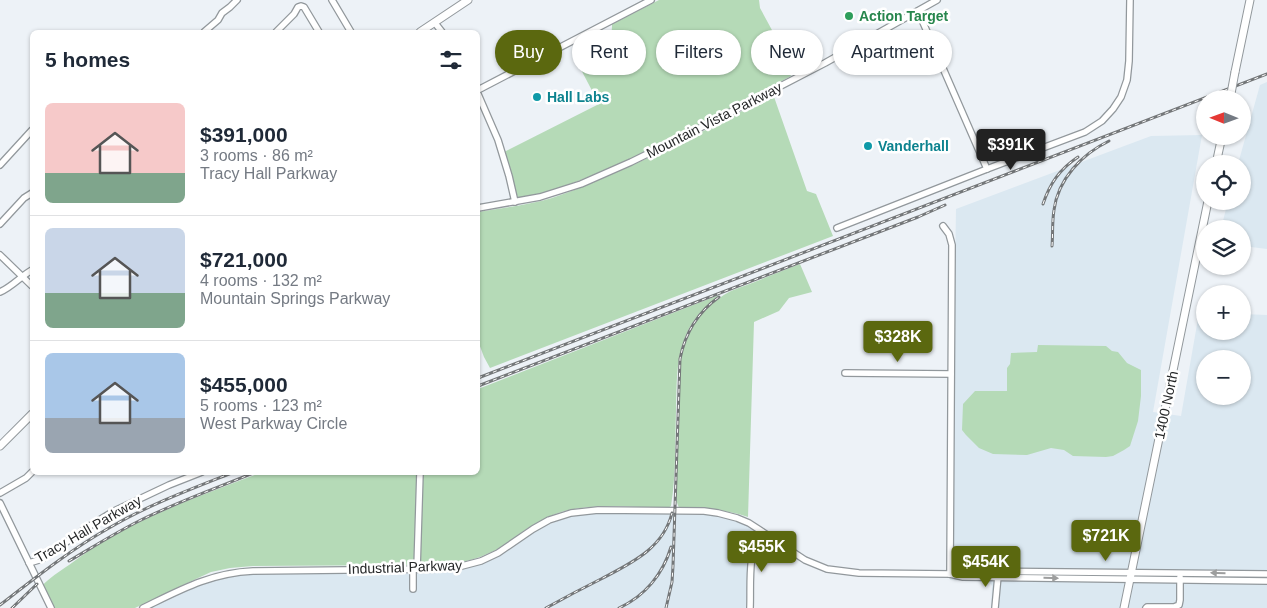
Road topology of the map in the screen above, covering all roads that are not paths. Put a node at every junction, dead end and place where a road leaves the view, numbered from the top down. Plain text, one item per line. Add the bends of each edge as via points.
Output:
1 (237, 0) edge
2 (332, 0) edge
3 (468, 0) edge
4 (651, 0) edge
5 (937, 0) edge
6 (1130, 0) edge
7 (1250, 0) edge
8 (918, 11) junction
9 (435, 23) junction
10 (206, 30) edge
11 (278, 30) edge
12 (318, 30) edge
13 (350, 30) edge
14 (423, 30) edge
15 (440, 30) edge
16 (480, 89) edge
17 (1232, 90) edge
18 (480, 99) edge
19 (30, 135) edge
20 (0, 165) edge
21 (987, 169) junction
22 (30, 194) edge
23 (515, 202) junction
24 (480, 208) edge
25 (1206, 210) edge
26 (0, 224) edge
27 (943, 226) dead end
28 (837, 228) dead end
29 (0, 255) edge
30 (30, 272) edge
31 (23, 277) junction
32 (30, 284) edge
33 (0, 292) edge
34 (845, 373) dead end
35 (951, 374) junction
36 (30, 416) edge
37 (0, 446) edge
38 (30, 474) edge
39 (194, 475) edge
40 (420, 475) edge
41 (0, 492) edge
42 (0, 503) edge
43 (762, 532) junction
44 (29, 563) junction
45 (415, 569) junction
46 (950, 574) junction
47 (998, 574) junction
48 (1267, 574) edge
49 (1130, 576) junction
50 (1180, 576) junction
51 (1267, 581) edge
52 (413, 589) dead end
53 (51, 608) edge
54 (143, 608) edge
55 (750, 608) edge
56 (995, 608) edge
57 (1124, 608) edge
58 (1146, 608) edge

1 - 10 street
2 - 13 street
3 - 9 main road
4 - 16 street
5 - 8 street, Mountain Vista Parkway
6 - 21 street via 1128,80 1113,109 1085,132
7 - 17 main road, bridge
8 - 21 street
8 - 23 street, Mountain Vista Parkway via 826,63 631,162 581,184
9 - 14 main road
9 - 15 street
11 - 12 street via 301,6
18 - 23 street via 500,146
19 - 20 street
21 - 28 street
22 - 26 street
23 - 24 street, Mountain Vista Parkway
25 - 49 main road, 1400 North
27 - 35 street via 952,246
29 - 31 street
30 - 31 street
31 - 32 street
31 - 33 street
34 - 35 street
35 - 46 street
36 - 37 main road
38 - 41 street
39 - 44 street, Tracy Hall Parkway via 114,511 42,559
40 - 45 street
42 - 44 street
43 - 45 street, Industrial Parkway via 727,515 704,511 579,511 543,523 498,553 475,563
43 - 46 street, Industrial Parkway via 805,560 833,570
43 - 55 street via 752,552
44 - 53 street
45 - 52 street
45 - 54 street, Industrial Parkway via 232,572 199,581
46 - 47 street, Industrial Parkway via 960,571
47 - 49 street, Industrial Parkway
47 - 56 street
48 -> 50 street
49 - 50 street, Industrial Parkway
49 - 57 main road, 1400 North
50 - 51 street
50 - 58 street via 1178,604

